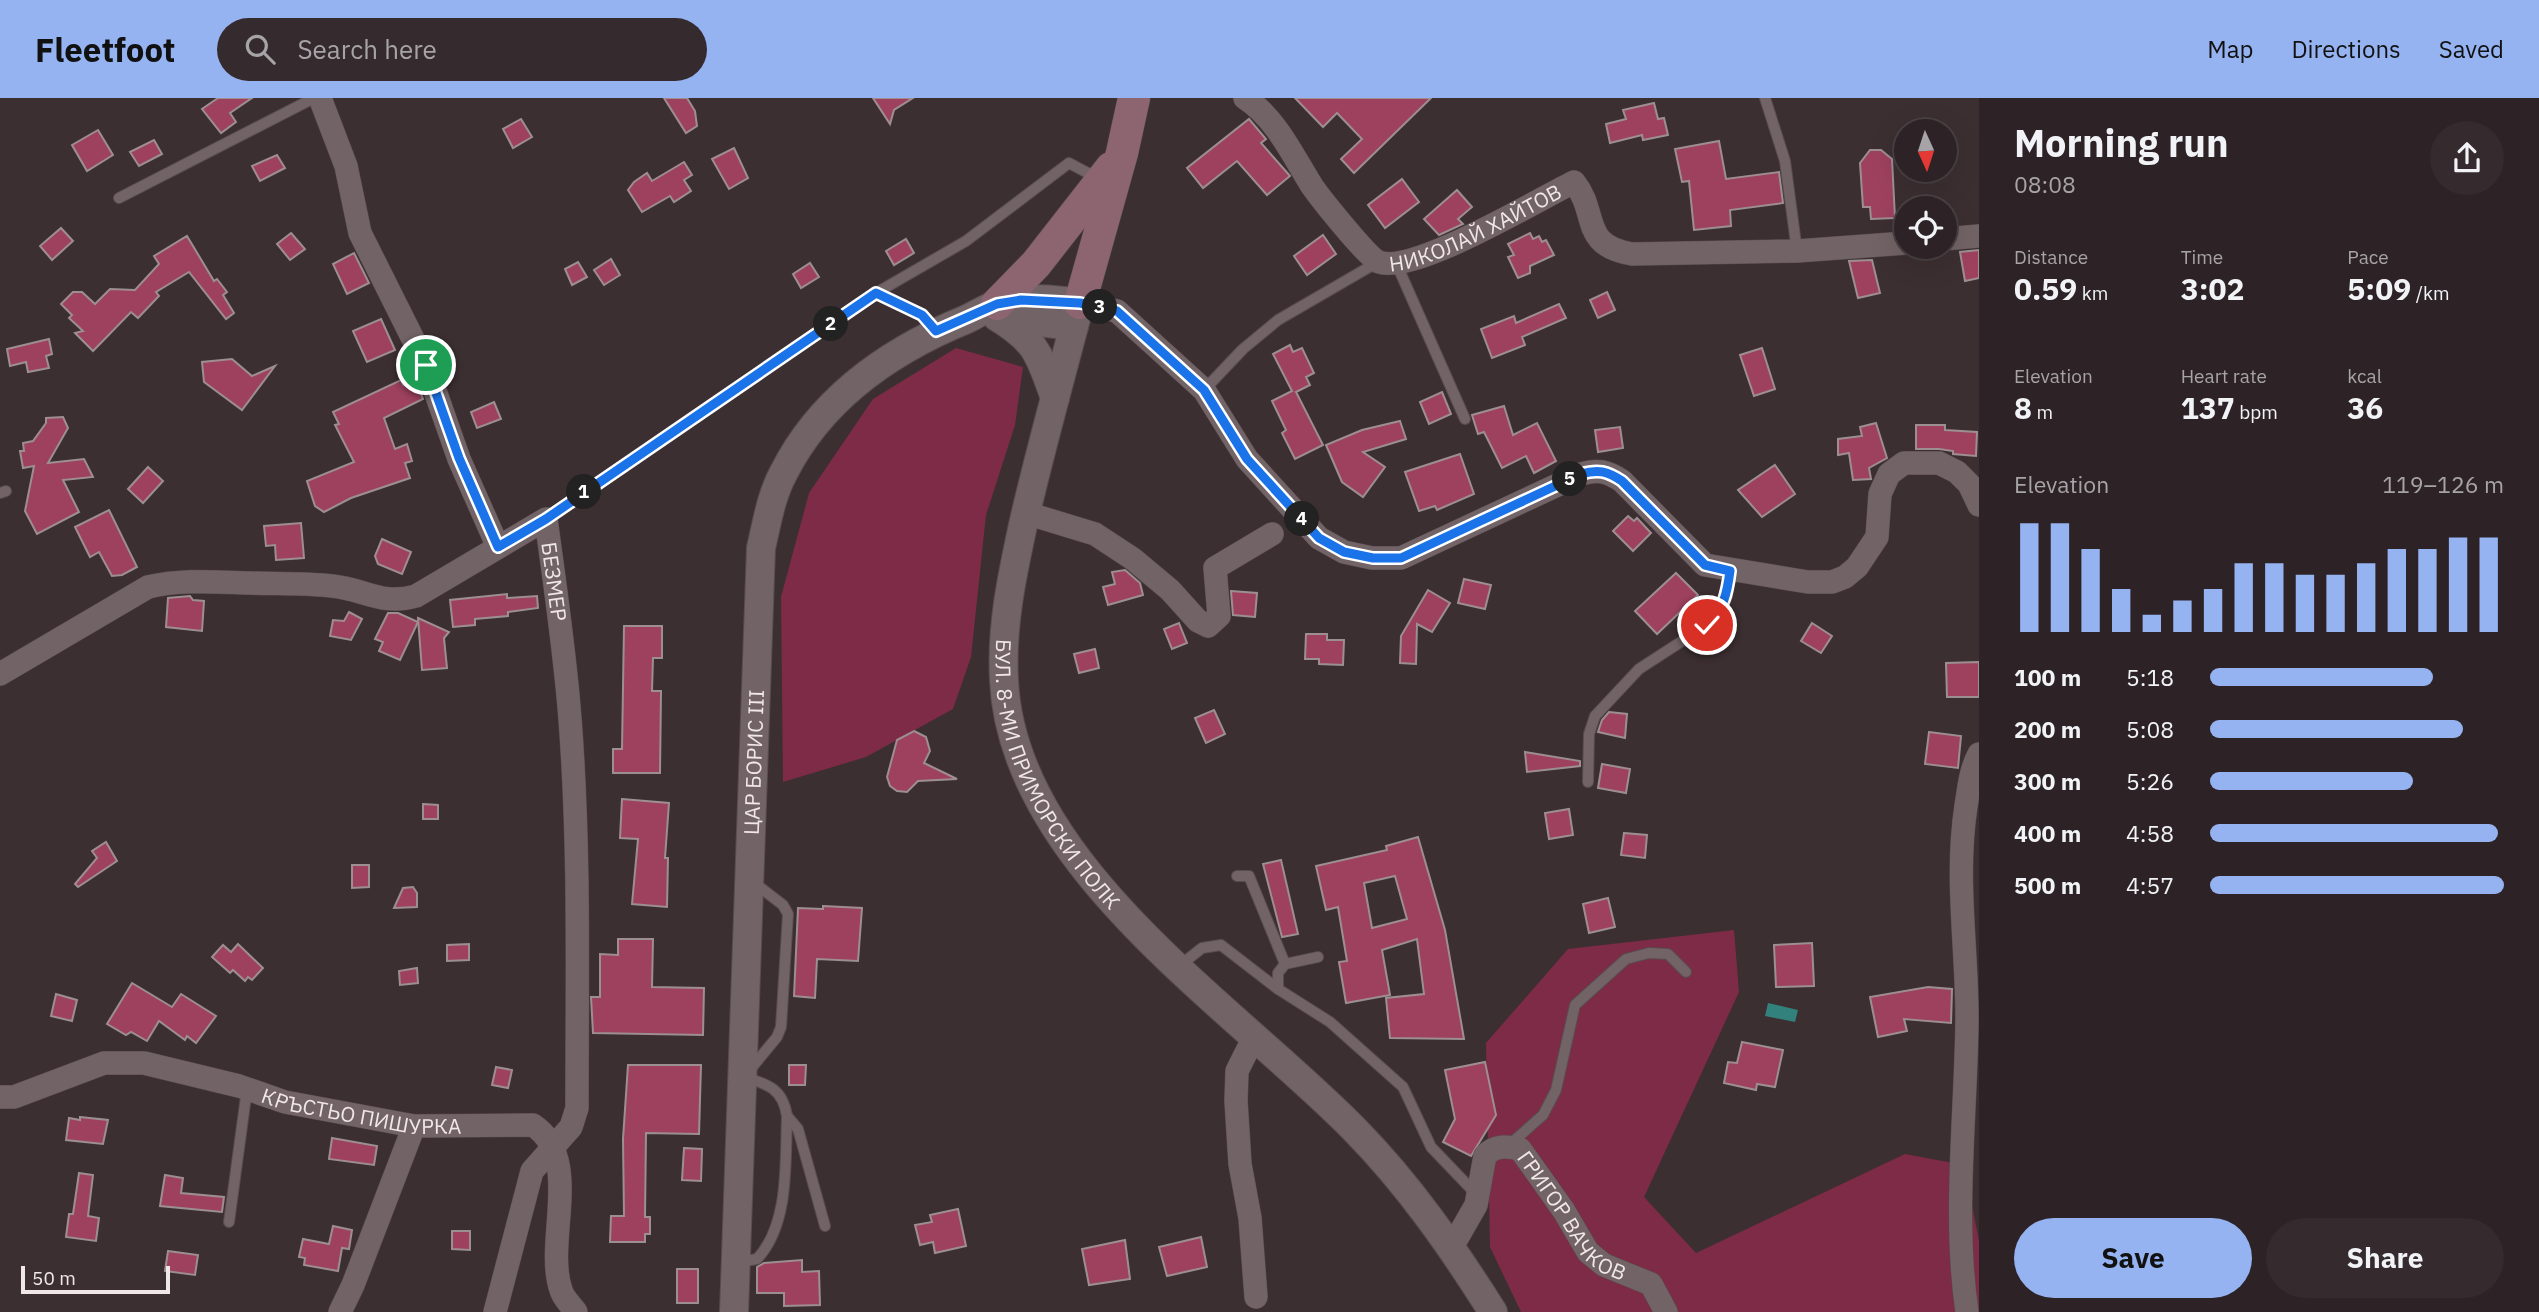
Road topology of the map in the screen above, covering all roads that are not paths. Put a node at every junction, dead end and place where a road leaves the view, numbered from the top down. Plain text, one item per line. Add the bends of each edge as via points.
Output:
1 (314, 98) edge
2 (320, 98) edge
3 (1133, 98) edge
4 (1245, 98) edge
5 (1765, 98) edge
6 (1122, 153) junction
7 (1101, 181) junction
8 (119, 198) dead end
9 (1979, 236) edge
10 (1957, 238) edge
11 (1894, 244) edge
12 (1797, 251) junction
13 (1387, 263) junction
14 (876, 293) junction
15 (990, 312) junction
16 (1077, 314) junction
17 (936, 331) junction
18 (1204, 390) junction
19 (1055, 398) junction
20 (1465, 419) dead end
21 (1979, 505) edge
22 (1026, 513) junction
23 (546, 519) junction
24 (1272, 534) dead end
25 (498, 547) junction
26 (1730, 571) junction
27 (0, 674) edge
28 (1979, 754) edge
29 (1588, 782) dead end
30 (1237, 876) dead end
31 (750, 881) junction
32 (1960, 914) junction
33 (1979, 929) edge
34 (1979, 944) edge
35 (1318, 957) dead end
36 (1285, 964) junction
37 (1178, 967) junction
38 (1686, 972) dead end
39 (1967, 988) junction
40 (1278, 989) junction
41 (1254, 1037) junction
42 (744, 1077) junction
43 (247, 1089) junction
44 (0, 1097) edge
45 (788, 1115) junction
46 (414, 1126) junction
47 (1508, 1146) junction
48 (554, 1150) junction
49 (1477, 1195) junction
50 (229, 1222) dead end
51 (825, 1226) dead end
52 (1452, 1247) junction
53 (736, 1262) junction
54 (1255, 1297) dead end
55 (340, 1312) edge
56 (495, 1312) edge
57 (576, 1312) edge
58 (734, 1312) edge
59 (1493, 1312) edge
60 (1666, 1312) edge
61 (1967, 1312) edge

1 - 8 lane
2 - 25 street via 346,166 360,233 426,365 459,458
3 - 6 main road, БУЛ. 8-МИ ПРИМОРСКИ ПОЛК
4 - 13 street, НИКОЛАЙ ХАЙТОВ via 1278,132 1319,196
5 - 12 lane via 1785,161
6 - 7 main road
6 - 16 main road, БУЛ. 8-МИ ПРИМОРСКИ ПОЛК
7 - 14 lane via 1069,163 966,241
7 - 15 main road via 1037,264
9 - 10 street
11 - 12 street, НИКОЛАЙ ХАЙТОВ
12 - 13 street, НИКОЛАЙ ХАЙТОВ via 1614,251 1595,236 1585,196 1574,182 1428,257
13 - 18 lane via 1278,320
13 - 20 lane
14 - 17 lane via 922,315
14 - 23 lane
15 - 16 street, ЦАР БОРИС III via 1044,299
15 - 17 street, ЦАР БОРИС III
15 - 19 street via 1031,341
16 - 18 street via 1117,311
16 - 19 street, БУЛ. 8-МИ ПРИМОРСКИ ПОЛК
17 - 31 street, ЦАР БОРИС III via 843,391 782,473 761,548
18 - 26 street via 1247,459 1319,538 1344,552 1401,558 1595,470 1622,481 1705,565
19 - 22 street, БУЛ. 8-МИ ПРИМОРСКИ ПОЛК
21 - 26 street via 1957,472 1940,463 1904,463 1889,474 1880,494 1877,537 1845,577 1808,582
22 - 24 street via 1095,534 1142,566 1200,624 1208,626 1219,616 1215,568
22 - 37 street, БУЛ. 8-МИ ПРИМОРСКИ ПОЛК via 1004,634 1009,725 1027,775 1087,871 1131,924
23 - 25 street, БЕЗМЕР
23 - 48 street, БЕЗМЕР via 565,658 578,899 577,1108 571,1127
25 - 27 street, БЕЗМЕР via 416,596 397,601 322,585 172,581 148,587
26 - 29 lane via 1720,613 1639,669 1595,716 1589,734
28 - 32 street via 1972,767 1962,837
30 - 36 lane via 1250,876
31 - 42 street, ЦАР БОРИС III
31 - 42 lane via 783,905 788,922 781,1027
32 - 33 street
32 - 39 street
34 - 39 street
35 - 36 lane
36 - 40 lane via 1278,973
37 - 40 lane via 1202,948 1221,945
37 - 41 street, БУЛ. 8-МИ ПРИМОРСКИ ПОЛК
38 - 47 lane via 1668,954 1626,959 1575,1005 1556,1090 1542,1115
39 - 61 street via 1959,1258
40 - 49 lane via 1330,1022 1403,1087 1431,1147
41 - 52 street, БУЛ. 8-МИ ПРИМОРСКИ ПОЛК via 1355,1130
41 - 54 street via 1237,1071 1237,1101
42 - 45 lane via 778,1090
42 - 53 street, ЦАР БОРИС III
43 - 44 street, КРЪСТЬО ПИШУРКА via 144,1063 104,1063 14,1097
43 - 46 street, КРЪСТЬО ПИШУРКА via 285,1102
43 - 50 lane
45 - 51 lane via 798,1129
45 - 53 lane via 782,1197 774,1230 757,1259
46 - 48 street, КРЪСТЬО ПИШУРКА via 533,1125 547,1135
46 - 55 street
47 - 49 street, ГРИГОР ВАЧКОВ via 1485,1156
47 - 60 street, ГРИГОР ВАЧКОВ via 1529,1158 1588,1252 1604,1265 1651,1284
48 - 56 street, БЕЗМЕР via 532,1171
48 - 57 street via 559,1176 558,1275 561,1292
49 - 52 street, ГРИГОР ВАЧКОВ via 1466,1226
52 - 59 street, БУЛ. 8-МИ ПРИМОРСКИ ПОЛК
53 - 58 street, ЦАР БОРИС III

